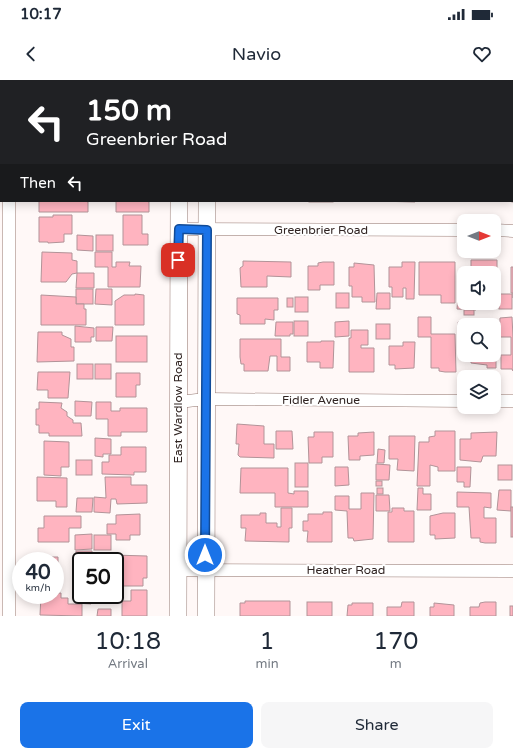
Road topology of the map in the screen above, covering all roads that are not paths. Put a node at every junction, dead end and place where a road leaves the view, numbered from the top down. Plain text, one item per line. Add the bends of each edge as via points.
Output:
1 (8, 202) edge
2 (179, 202) edge
3 (207, 202) edge
4 (179, 229) junction
5 (207, 230) junction
6 (457, 230) edge
7 (501, 230) edge
8 (513, 231) edge
9 (206, 399) junction
10 (457, 401) edge
11 (501, 401) edge
12 (513, 401) edge
13 (178, 402) junction
14 (178, 570) junction
15 (205, 570) junction
16 (513, 571) edge
17 (9, 616) edge
18 (178, 616) edge
19 (206, 616) edge

1 - 17 street
2 - 4 main road, East Wardlow Road
3 - 5 main road
4 - 5 street, Greenbrier Road
4 - 13 main road, East Wardlow Road
5 - 6 street, Greenbrier Road
5 - 9 main road
7 - 8 street
9 - 10 street, Fidler Avenue
9 - 13 street, Fidler Avenue
9 - 15 main road
11 - 12 street
13 - 14 main road, East Wardlow Road
14 - 15 street, Heather Road
14 - 18 main road, East Wardlow Road
15 - 16 street, Heather Road
15 - 19 main road

